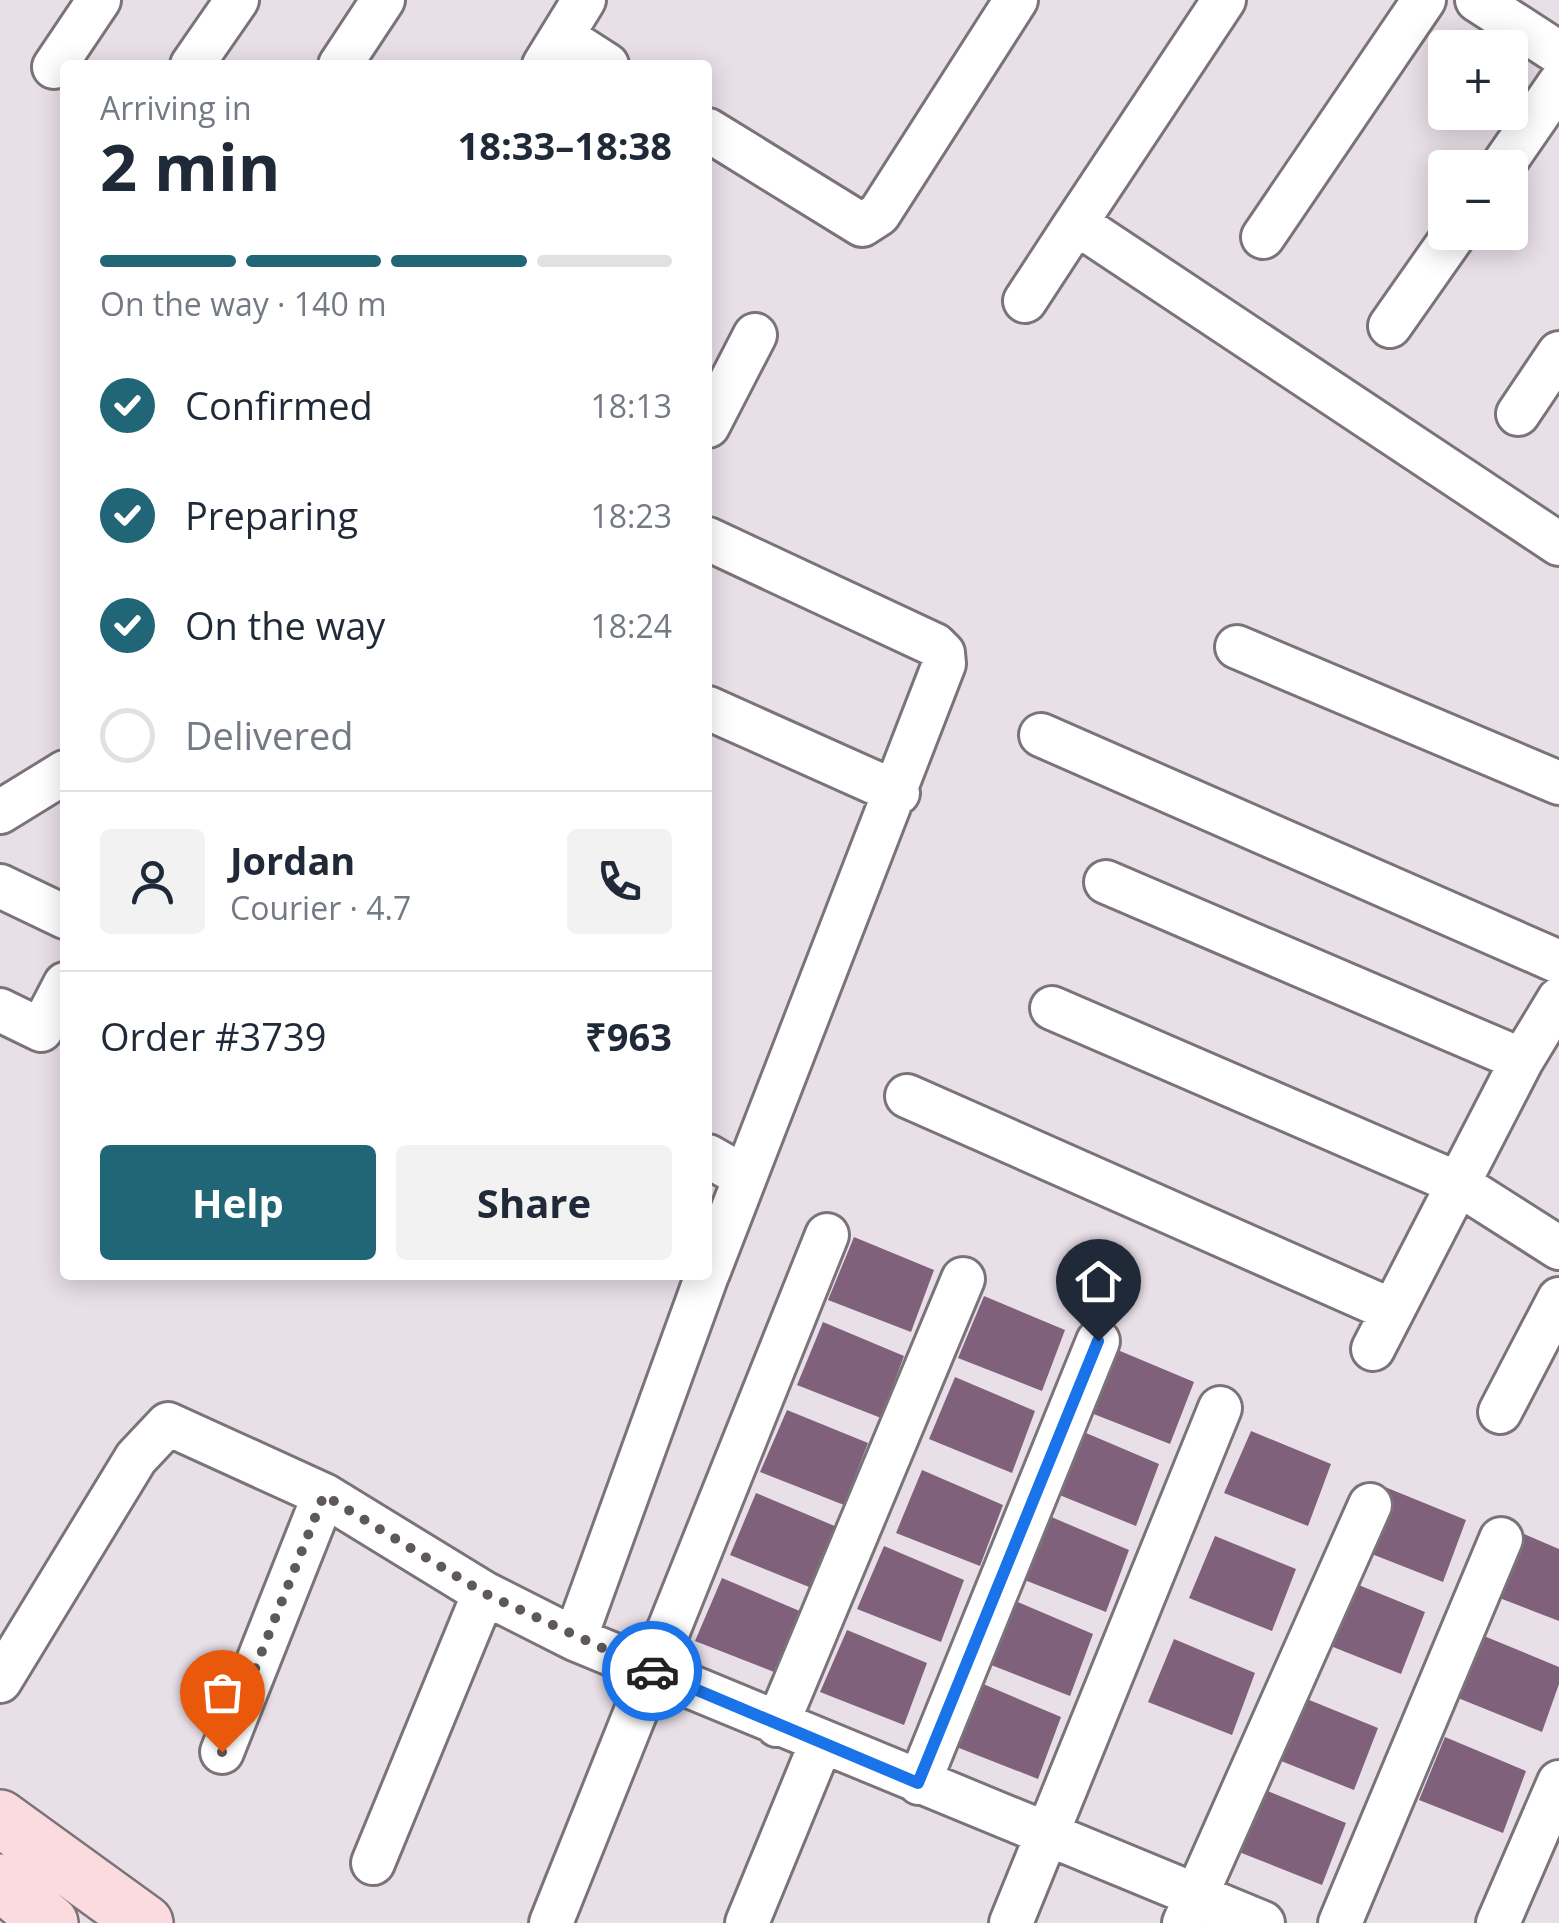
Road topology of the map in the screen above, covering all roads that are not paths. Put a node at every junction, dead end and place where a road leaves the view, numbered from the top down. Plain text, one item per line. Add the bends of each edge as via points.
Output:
1 (99, 0) edge
2 (237, 0) edge
3 (384, 0) edge
4 (1016, 0) edge
5 (1224, 0) edge
6 (1424, 0) edge
7 (1477, 0) edge
8 (563, 23) edge
9 (1559, 53) edge
10 (195, 60) edge
11 (343, 60) edge
12 (602, 60) edge
13 (54, 67) dead end
14 (1559, 84) edge
15 (712, 132) edge
16 (1513, 150) edge
17 (1076, 223) junction
18 (1263, 237) dead end
19 (1443, 250) edge
20 (1025, 301) dead end
21 (1390, 326) dead end
22 (755, 334) dead end
23 (1559, 353) edge
24 (1518, 414) dead end
25 (712, 418) edge
26 (712, 541) edge
27 (1559, 544) edge
28 (1237, 646) dead end
29 (712, 710) edge
30 (1041, 734) dead end
31 (60, 775) edge
32 (1559, 783) edge
33 (898, 793) junction
34 (0, 812) edge
35 (1106, 882) dead end
36 (0, 886) edge
37 (60, 915) edge
38 (1559, 962) edge
39 (60, 994) edge
40 (1559, 999) edge
41 (1052, 1008) dead end
42 (0, 1010) edge
43 (1522, 1060) junction
44 (907, 1096) dead end
45 (725, 1166) edge
46 (1457, 1183) junction
47 (827, 1235) dead end
48 (712, 1244) edge
49 (1559, 1248) edge
50 (705, 1280) edge
51 (963, 1280) dead end
52 (1559, 1299) edge
53 (1391, 1310) junction
54 (1098, 1341) dead end
55 (1372, 1349) dead end
56 (1220, 1408) dead end
57 (1500, 1412) dead end
58 (324, 1495) junction
59 (1370, 1505) dead end
60 (1501, 1539) dead end
61 (484, 1593) junction
62 (575, 1638) junction
63 (655, 1672) junction
64 (0, 1682) edge
65 (778, 1725) junction
66 (821, 1743) junction
67 (222, 1752) dead end
68 (1559, 1782) edge
69 (918, 1783) junction
70 (0, 1818) edge
71 (1046, 1835) junction
72 (374, 1863) dead end
73 (0, 1882) edge
74 (1189, 1909) edge
75 (50, 1923) edge
76 (145, 1923) edge
77 (551, 1923) edge
78 (748, 1923) edge
79 (1011, 1923) edge
80 (1263, 1923) edge
81 (1340, 1923) edge
82 (1498, 1923) edge

1 - 13 street
2 - 10 street
3 - 11 street
4 - 15 street via 878,214 862,225
5 - 17 street
6 - 18 street
7 - 9 street
8 - 12 street
14 - 16 street
17 - 20 street
17 - 27 street
19 - 21 street
22 - 25 street
23 - 24 street
26 - 33 street via 943,653
28 - 32 street
29 - 33 street
30 - 38 street
31 - 34 street
33 - 45 street
35 - 43 street
36 - 37 street
39 - 42 street via 41,1030
40 - 43 street
41 - 46 street
43 - 46 street
44 - 53 street
45 - 48 street
46 - 49 street
46 - 53 street
47 - 63 street
50 - 62 street
51 - 65 street
52 - 57 street
53 - 55 street
54 - 69 street
56 - 71 street
58 - 61 street
58 - 64 street via 168,1424 136,1458
58 - 67 street
59 - 74 street
60 - 81 street
61 - 62 street
61 - 72 street
62 - 63 street
63 - 65 street
63 - 77 street
65 - 66 street
66 - 69 street
66 - 78 street
68 - 82 street
69 - 71 street
70 - 76 street
71 - 74 street
71 - 79 street
73 - 75 street
74 - 80 street

